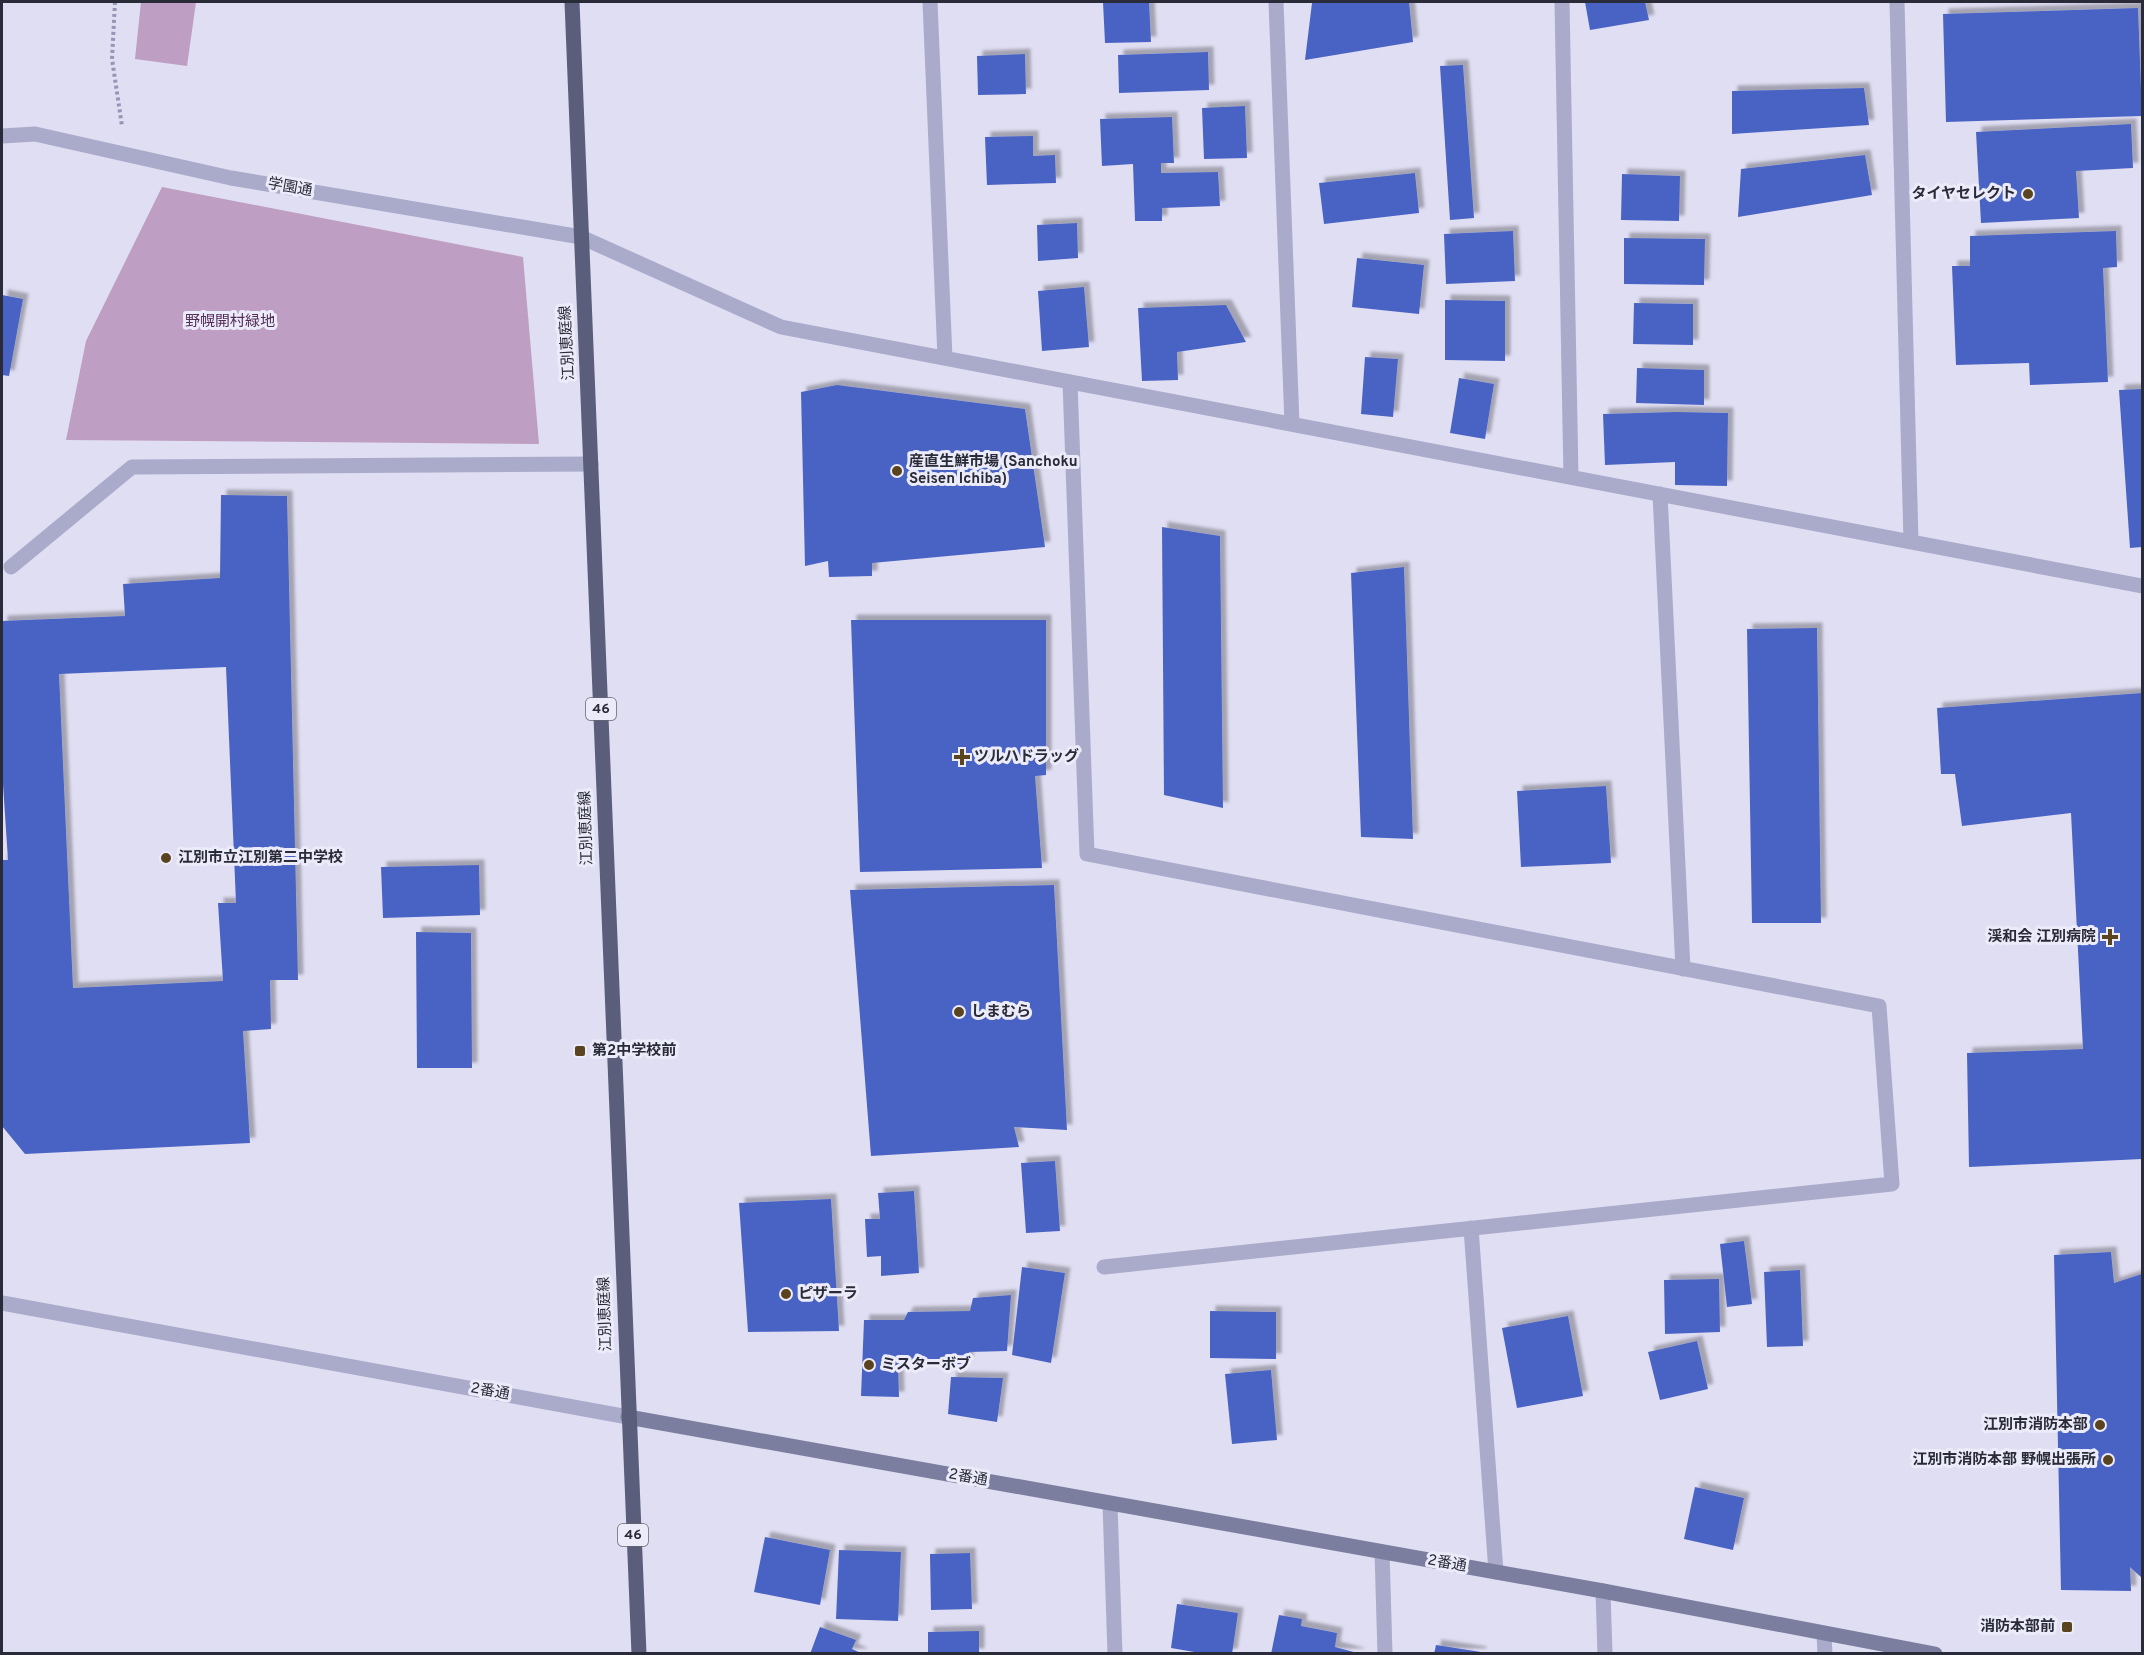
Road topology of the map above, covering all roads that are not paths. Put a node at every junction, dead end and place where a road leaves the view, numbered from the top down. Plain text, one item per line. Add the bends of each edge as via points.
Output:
1 (572, 2) edge
2 (930, 2) edge
3 (1276, 2) edge
4 (1562, 2) edge
5 (1897, 2) edge
6 (2, 136) edge
7 (581, 237) junction
8 (945, 358) junction
9 (1070, 382) junction
10 (1292, 424) junction
11 (591, 464) junction
12 (1571, 477) junction
13 (1660, 494) junction
14 (1911, 542) junction
15 (11, 567) dead end
16 (2142, 586) edge
17 (1683, 969) junction
18 (1470, 1228) junction
19 (1104, 1267) dead end
20 (2, 1303) edge
21 (628, 1417) junction
22 (1110, 1504) junction
23 (1382, 1552) junction
24 (1496, 1572) junction
25 (1603, 1591) junction
26 (1824, 1635) junction
27 (639, 1653) edge
28 (1115, 1653) edge
29 (1385, 1653) edge
30 (1605, 1653) edge
31 (1825, 1653) edge
32 (1935, 1653) edge

1 - 7 main road, 江別恵庭線 / 46
2 - 8 street
3 - 10 street
4 - 12 street
5 - 14 street
6 - 7 street, 学園通 via 35,134 231,178
7 - 8 street, 学園通 via 781,327
7 - 11 main road, 江別恵庭線 / 46
8 - 9 street, 学園通
9 - 10 street, 学園通
9 - 17 street via 1087,854
10 - 12 street, 学園通
11 - 15 street via 132,467
11 - 21 main road, 江別恵庭線 / 46
12 - 13 street, 学園通
13 - 14 street, 学園通
13 - 17 street
14 - 16 street, 学園通
17 - 18 street via 1880,1006 1892,1184
18 - 19 street
18 - 24 street
20 - 21 street, 2番通
21 - 22 main road, 2番通
21 - 27 main road, 江別恵庭線 / 46
22 - 23 main road, 2番通
22 - 28 street
23 - 24 main road, 2番通
23 - 29 street
24 - 25 main road, 2番通
25 - 26 main road, 2番通
25 - 30 street
26 - 31 street
26 - 32 main road, 2番通

